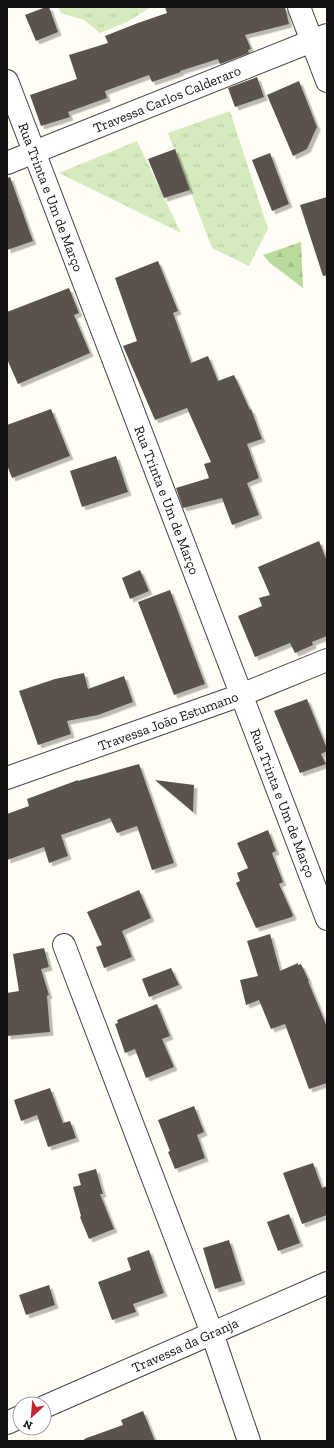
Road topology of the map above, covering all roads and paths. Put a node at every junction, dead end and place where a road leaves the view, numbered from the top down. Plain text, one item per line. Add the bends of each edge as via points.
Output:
1 (299, 7) edge
2 (319, 38) edge
3 (7, 81) edge
4 (327, 81) edge
5 (34, 153) junction
6 (7, 163) edge
7 (327, 660) edge
8 (241, 695) junction
9 (7, 778) edge
10 (327, 919) edge
11 (64, 945) dead end
12 (327, 1283) edge
13 (212, 1333) junction
14 (52, 1403) edge
15 (249, 1441) edge

1 - 2 street
2 - 4 street
2 - 5 street, Travessa Carlos Calderaro
3 - 5 street, Rua Trinta e Um de Março
5 - 6 street, Travessa Carlos Calderaro
5 - 8 street, Rua Trinta e Um de Março
7 - 8 street, Travessa João Estumano
8 - 9 street, Travessa João Estumano
8 - 10 street, Rua Trinta e Um de Março
11 - 13 street
12 - 13 street, Travessa da Granja
13 - 14 street, Travessa da Granja
13 - 15 street

